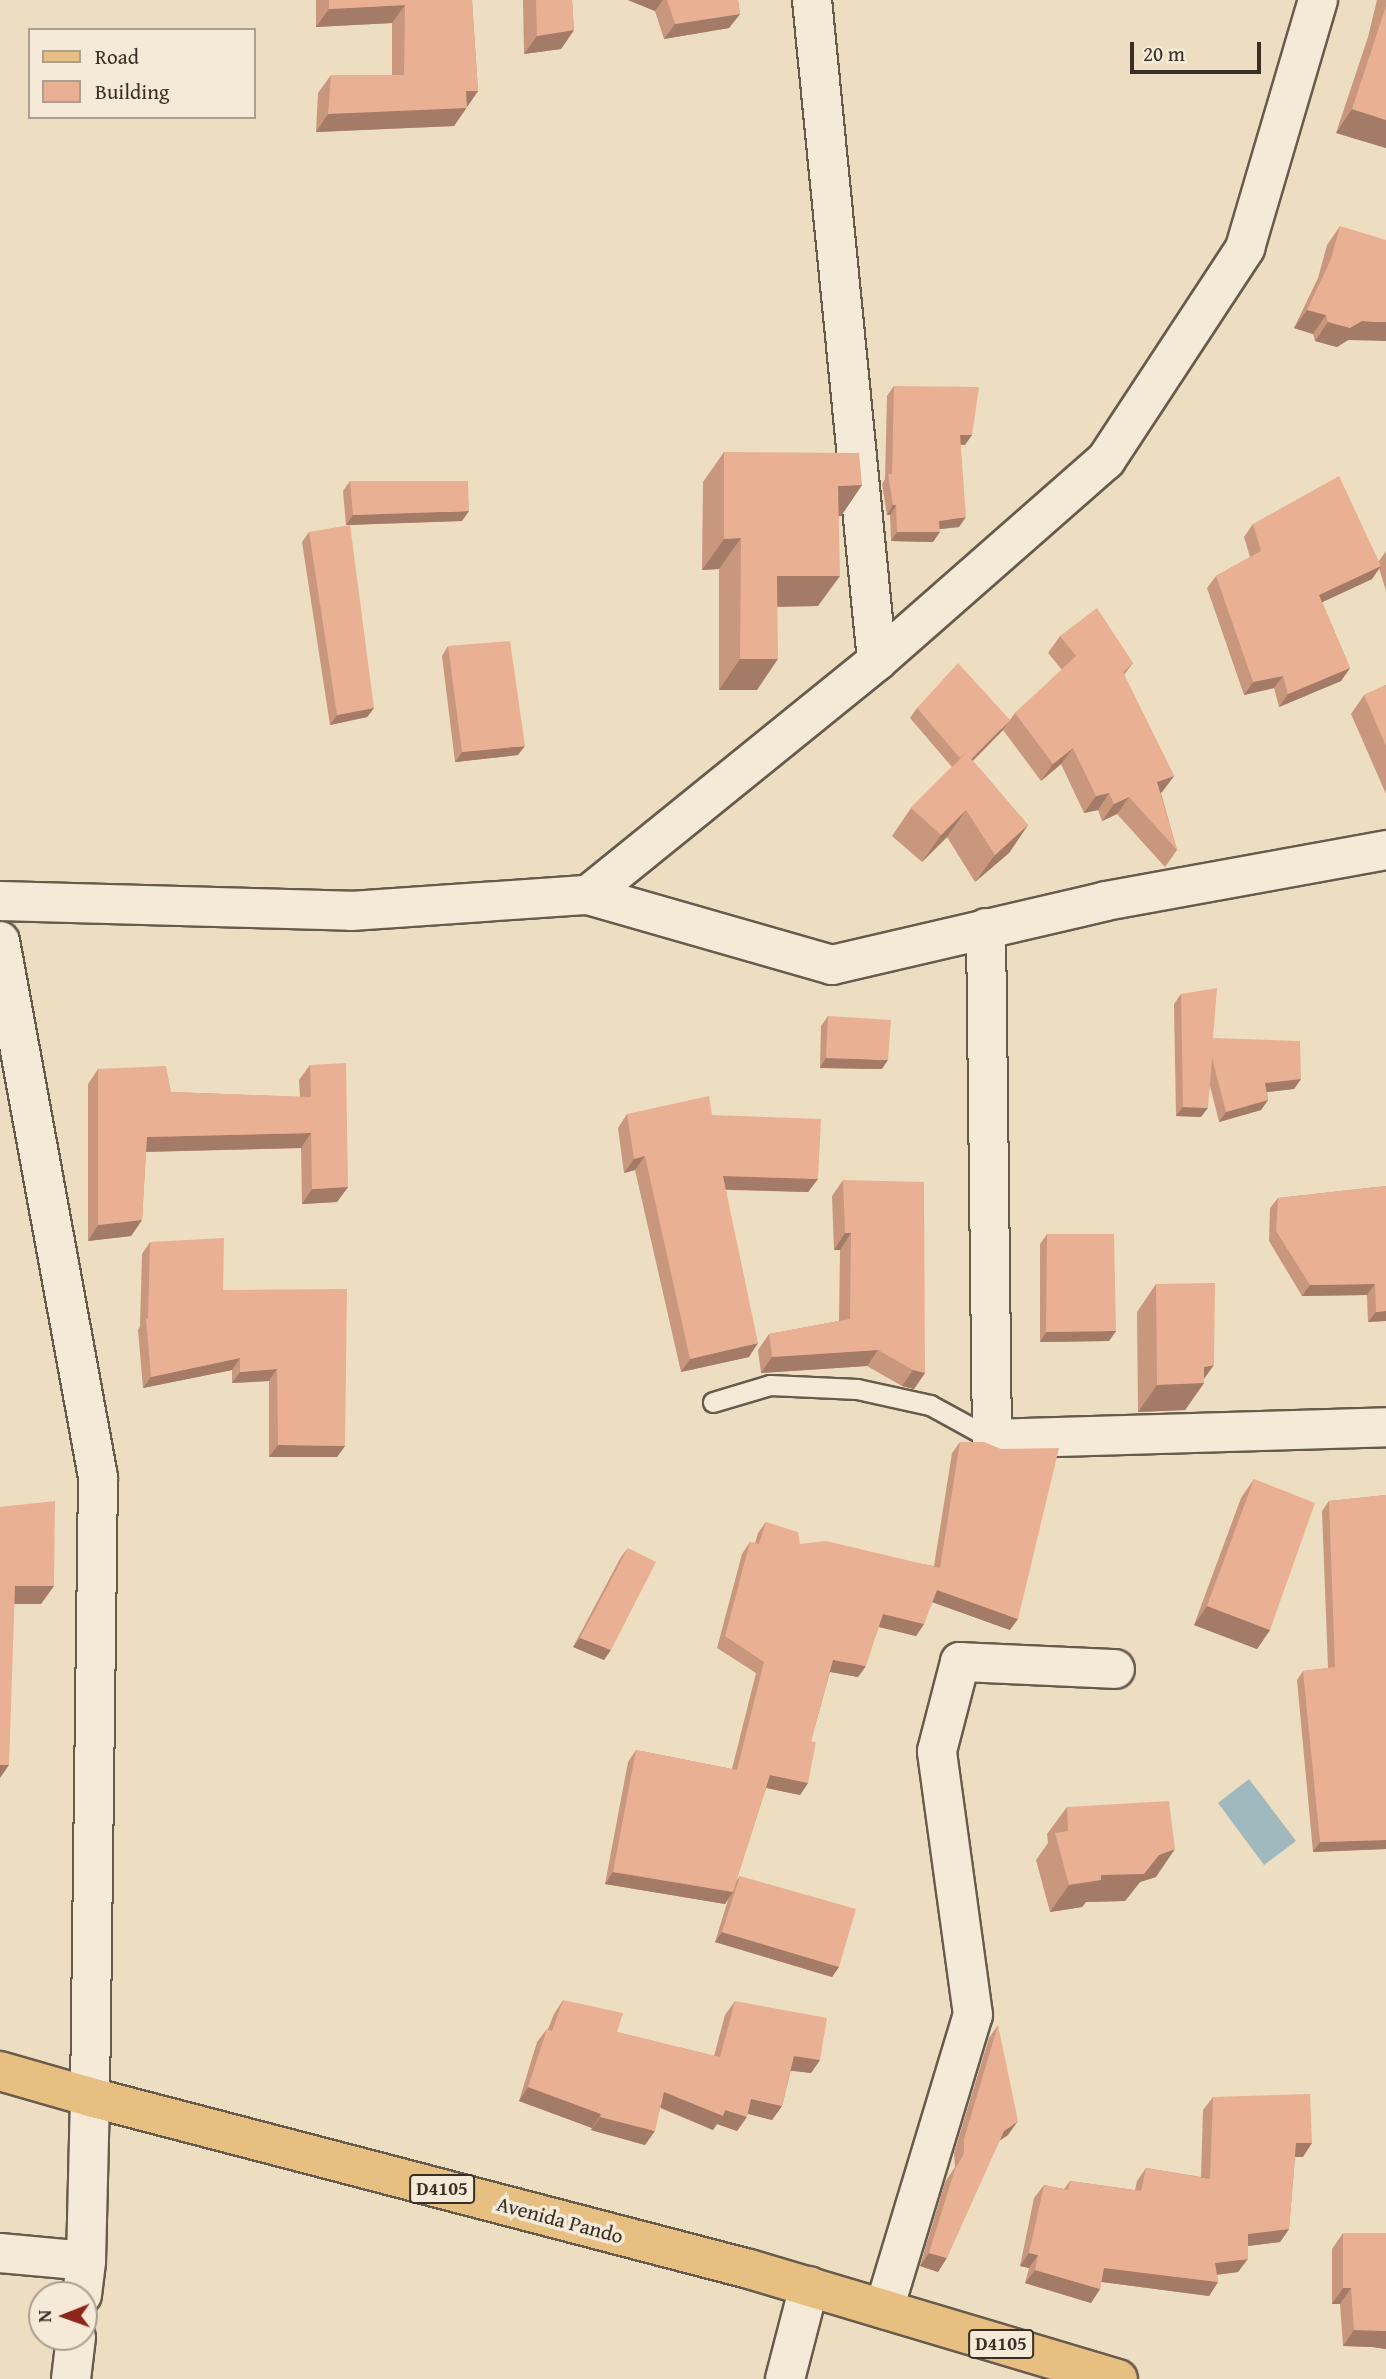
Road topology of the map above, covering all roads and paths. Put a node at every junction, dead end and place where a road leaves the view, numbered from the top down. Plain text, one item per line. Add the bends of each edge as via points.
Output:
1 (812, 0) edge
2 (1318, 0) edge
3 (877, 661) junction
4 (1386, 850) edge
5 (588, 895) junction
6 (0, 901) edge
7 (986, 928) junction
8 (0, 941) edge
9 (713, 1402) dead end
10 (1386, 1427) edge
11 (992, 1439) junction
12 (1115, 1669) dead end
13 (0, 2071) edge
14 (90, 2097) junction
15 (0, 2253) edge
16 (84, 2278) edge
17 (809, 2286) junction
18 (884, 2309) junction
19 (74, 2351) edge
20 (71, 2379) edge
21 (785, 2379) edge
22 (1118, 2379) edge

1 - 3 street
2 - 3 street via 1245,248 1106,460
3 - 5 street
4 - 7 street via 1106,901
5 - 6 street via 351,911
5 - 7 street via 832,965
7 - 11 street
8 - 14 street via 98,1477
9 - 11 lane via 770,1385 857,1389 930,1405
10 - 11 street
12 - 18 street via 960,1662 937,1751 973,2015
13 - 14 main road, Avenida Pando / D4105
14 - 16 street
14 - 17 main road, Avenida Pando / D4105
15 - 16 street
17 - 18 main road, Avenida Pando / D4105
17 - 21 street
18 - 22 main road, Avenida Pando / D4105
19 - 20 street

